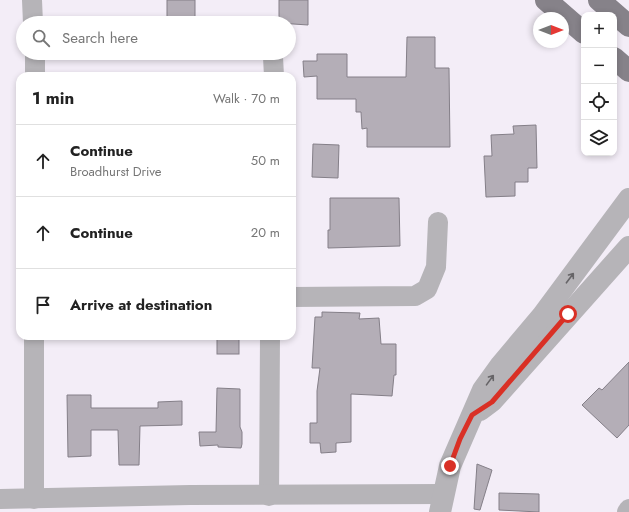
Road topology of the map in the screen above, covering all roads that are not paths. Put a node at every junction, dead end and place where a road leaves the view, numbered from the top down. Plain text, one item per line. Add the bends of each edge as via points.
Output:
1 (32, 0) edge
2 (546, 0) edge
3 (598, 0) edge
4 (33, 16) edge
5 (629, 26) edge
6 (581, 30) edge
7 (35, 60) edge
8 (273, 60) edge
9 (617, 61) edge
10 (629, 71) edge
11 (35, 72) edge
12 (274, 72) edge
13 (629, 200) edge
14 (438, 222) dead end
15 (629, 247) edge
16 (296, 297) edge
17 (34, 340) edge
18 (270, 340) edge
19 (472, 415) junction
20 (269, 496) junction
21 (0, 499) edge
22 (34, 499) junction
23 (442, 503) edge
24 (191, 504) edge
25 (629, 509) edge
26 (628, 512) edge

1 - 4 street
2 - 6 main road
3 - 5 main road
7 - 11 street
8 - 12 street
9 - 10 main road
19 -> 13 street via 483,390 500,365 543,315
14 - 16 street via 436,267 427,289 415,296
15 - 19 street via 492,402
17 - 22 street
18 - 20 street
19 - 23 street via 450,466
20 - 23 street
20 - 24 street
21 - 22 street
22 - 24 street
25 - 26 street

